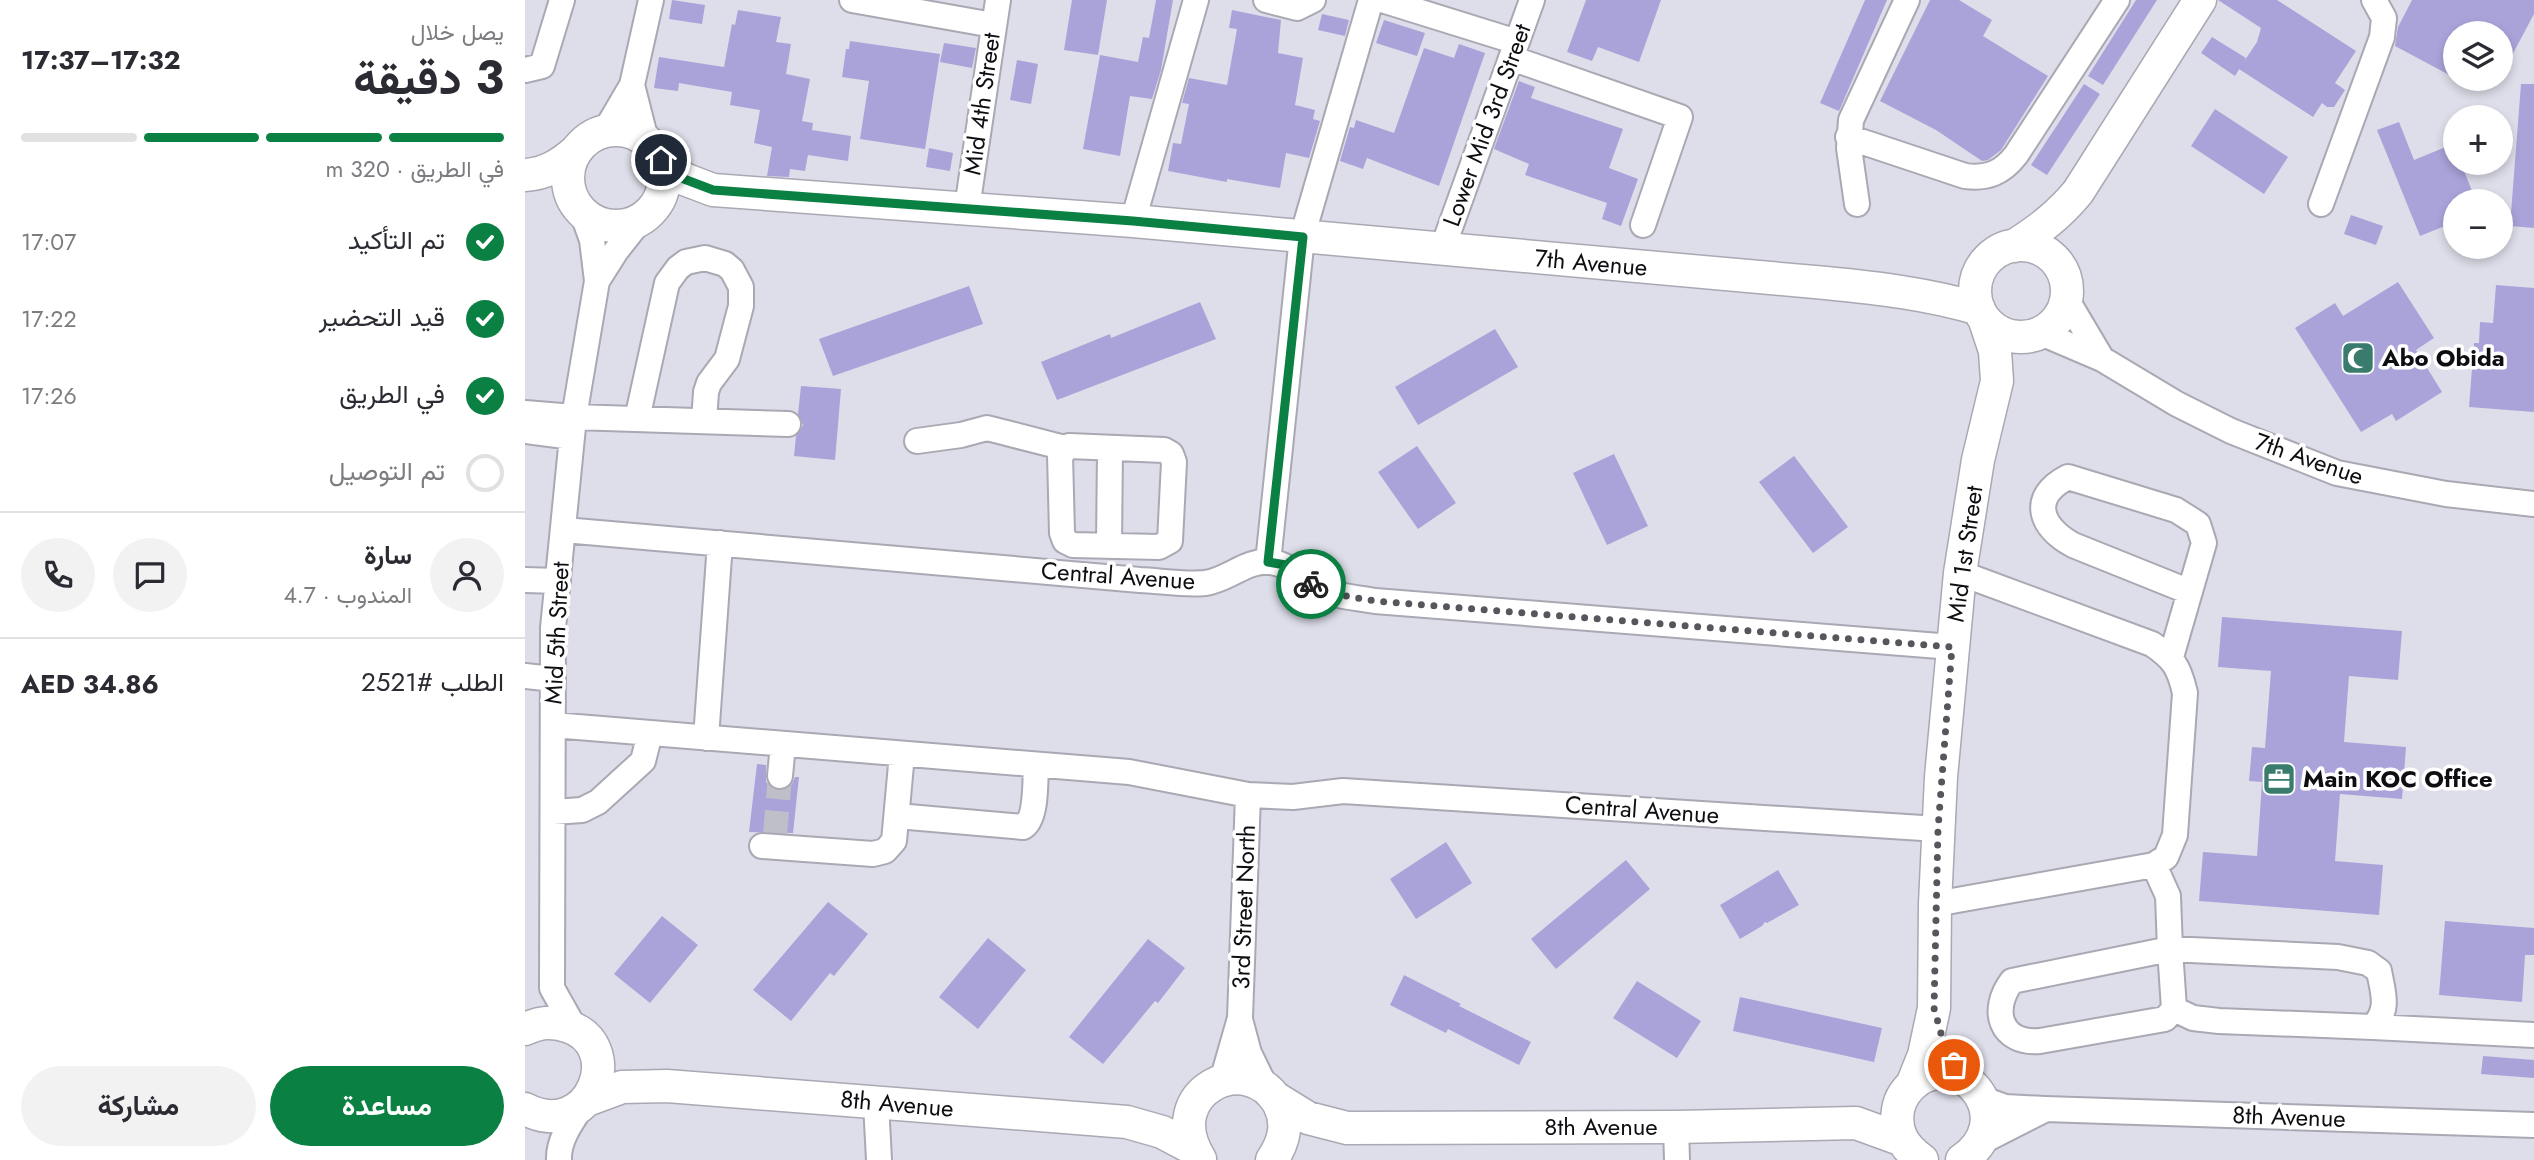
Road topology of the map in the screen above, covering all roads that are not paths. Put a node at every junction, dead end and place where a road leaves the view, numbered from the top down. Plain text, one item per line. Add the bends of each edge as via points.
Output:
1 (562, 0) edge
2 (651, 0) edge
3 (852, 0) edge
4 (998, 0) edge
5 (1196, 0) edge
6 (1266, 0) edge
7 (1313, 0) edge
8 (1371, 0) edge
9 (1382, 0) edge
10 (1532, 0) edge
11 (1907, 0) edge
12 (2117, 0) edge
13 (2200, 0) edge
14 (2374, 0) edge
15 (993, 25) junction
16 (1514, 50) junction
17 (525, 70) edge
18 (632, 85) junction
19 (605, 131) junction
20 (1848, 137) junction
21 (653, 150) junction
22 (576, 151) junction
23 (525, 176) edge
24 (713, 190) junction
25 (2078, 192) junction
26 (1857, 204) dead end
27 (2321, 204) dead end
28 (579, 207) junction
29 (967, 208) junction
30 (648, 213) junction
31 (1133, 221) junction
32 (1643, 225) dead end
33 (1303, 237) junction
34 (1442, 250) junction
35 (2000, 253) junction
36 (2059, 265) junction
37 (597, 281) junction
38 (1881, 289) junction
39 (2067, 300) junction
40 (1982, 315) junction
41 (2036, 335) junction
42 (2102, 359) junction
43 (1994, 397) junction
44 (525, 414) edge
45 (636, 419) junction
46 (704, 421) junction
47 (788, 424) dead end
48 (573, 427) junction
49 (525, 431) edge
50 (917, 441) dead end
51 (1065, 448) junction
52 (1110, 448) junction
53 (2534, 504) edge
54 (564, 530) junction
55 (720, 543) junction
56 (1094, 545) junction
57 (1268, 562) junction
58 (1960, 573) junction
59 (1087, 575) junction
60 (525, 580) edge
61 (558, 581) junction
62 (2190, 592) junction
63 (1952, 647) junction
64 (2171, 657) junction
65 (525, 676) edge
66 (553, 679) junction
67 (553, 725) junction
68 (650, 733) junction
69 (706, 738) junction
70 (783, 744) junction
71 (902, 754) junction
72 (1036, 765) junction
73 (780, 776) tunnel mouth
74 (1248, 795) junction
75 (553, 812) junction
76 (897, 816) junction
77 (1938, 829) junction
78 (770, 842) dead end
79 (2154, 865) junction
80 (1935, 904) junction
81 (2170, 949) junction
82 (552, 988) junction
83 (1934, 1008) junction
84 (2174, 1009) junction
85 (1240, 1018) junction
86 (2373, 1027) junction
87 (525, 1028) edge
88 (582, 1034) junction
89 (2534, 1035) edge
90 (667, 1086) junction
91 (1212, 1086) junction
92 (1972, 1088) junction
93 (1270, 1093) junction
94 (1906, 1093) junction
95 (585, 1102) junction
96 (876, 1102) junction
97 (525, 1110) edge
98 (2045, 1110) junction
99 (1127, 1122) junction
100 (1856, 1123) junction
101 (2534, 1125) edge
102 (1676, 1127) junction
103 (1347, 1128) junction
104 (559, 1154) edge
105 (1972, 1154) edge
106 (1197, 1155) edge
107 (1917, 1155) edge
108 (879, 1160) edge
109 (1273, 1160) edge
110 (1677, 1160) edge

1 - 17 street via 542,66
2 - 18 street
3 - 15 street
4 - 15 street, Mid 4th Street
5 - 31 street
6 - 7 street via 1297,8
8 - 33 street
9 - 16 street
10 - 16 street, Lower Mid 3rd Street
11 - 20 street via 1854,111
12 - 20 street via 2016,155 1999,172 1965,176
13 - 25 main road
14 - 27 street via 2384,19 2382,37
15 - 29 street, Mid 4th Street
16 - 32 street via 1680,117
16 - 34 street, Lower Mid 3rd Street
18 - 19 street
18 - 21 street
19 - 21 main road via 633,133
19 - 22 main road
20 - 26 street
21 - 24 main road, 7th Avenue via 684,179
21 - 30 main road via 664,176 662,192
22 - 23 main road via 549,170
22 - 28 main road via 569,168 569,186
23 - 28 main road via 548,185
24 - 29 main road, 7th Avenue
24 - 30 main road, 7th Avenue via 680,197
25 - 35 main road via 2038,231
25 - 36 main road
28 - 30 main road via 596,221 611,225 627,225
28 - 37 street, Mid 5th Street via 593,240
29 - 31 main road, 7th Avenue
30 - 37 street, Mid 5th Street
31 - 33 main road, 7th Avenue
33 - 34 main road, 7th Avenue
33 - 57 street
34 - 38 main road, 7th Avenue
35 - 36 main road via 2027,245 2039,248
35 - 38 main road, 7th Avenue via 1960,275
35 - 40 main road via 1979,271 1975,283
36 - 39 main road via 2065,275
37 - 48 street, Mid 5th Street
38 - 40 main road, 7th Avenue via 1954,302
39 - 41 main road via 2053,325
39 - 42 street, 7th Avenue
40 - 41 main road via 2006,335
40 - 43 main road, Mid 1st Street via 1995,351
41 - 42 street, 7th Avenue
41 - 43 main road, Mid 1st Street via 2010,365
42 - 53 street, 7th Avenue via 2231,431 2337,473 2446,494
43 - 58 main road, Mid 1st Street via 1978,460
44 - 48 street
45 - 46 street
45 - 46 street via 667,283 686,262 705,258 732,270 742,296 727,359 706,391
45 - 48 street
46 - 47 street
48 - 49 street
48 - 54 street, Mid 5th Street
50 - 51 street via 988,428
51 - 52 street
51 - 56 street via 1060,455 1062,533 1065,541
52 - 56 street
52 - 56 street via 1168,452 1173,458 1173,533 1167,545 1159,547
54 - 55 street, Central Avenue
54 - 61 street, Mid 5th Street
55 - 59 street, Central Avenue
55 - 69 street
56 - 59 street
57 - 59 street, Central Avenue via 1248,564 1206,583
57 - 63 street via 1286,565 1301,580 1328,593 1375,601
58 - 63 main road, Mid 1st Street
58 - 64 street via 2152,643
60 - 61 street
61 - 66 street, Mid 5th Street
62 - 62 street via 2204,542 2198,524 2176,510 2067,477 2045,496 2045,521 2057,537
62 - 64 street
63 - 77 main road, Mid 1st Street
64 - 79 street via 2181,673 2185,693 2175,835 2166,857
65 - 66 street
66 - 67 street, Mid 5th Street
67 - 68 street, Central Avenue
67 - 75 street, Mid 5th Street
68 - 69 street, Central Avenue
68 - 75 street via 643,761 598,802 582,810
69 - 70 street, Central Avenue
70 - 71 street, Central Avenue
70 - 73 street
71 - 72 street, Central Avenue
71 - 76 street
72 - 74 street, Central Avenue via 1129,772
72 - 76 street via 1032,816 1023,827
74 - 77 street, Central Avenue via 1293,797 1343,791
74 - 85 street, 3rd Street North
75 - 82 street, Mid 5th Street
76 - 78 street via 894,841 880,853
77 - 80 main road, Mid 1st Street
79 - 80 street
79 - 81 street via 2168,896
80 - 83 main road, Mid 1st Street
81 - 84 street
81 - 84 street via 2012,981 2003,992 2001,1014 2003,1026 2025,1042 2165,1019
81 - 86 street via 2338,957 2368,963 2379,971 2384,1001 2381,1018
82 - 87 street
82 - 88 street, Mid 5th Street
83 - 92 main road, Mid 1st Street via 1942,1037
83 - 94 main road, Mid 1st Street via 1926,1047
84 - 86 street via 2193,1018 2219,1021
85 - 91 street, 3rd Street North
85 - 93 street, 3rd Street North via 1249,1053
86 - 89 street
87 - 88 main road via 553,1022
88 - 90 main road, 8th Avenue via 626,1067
88 - 95 main road via 597,1058 598,1074
90 - 95 main road, 8th Avenue via 622,1087
90 - 96 main road, 8th Avenue
91 - 93 main road, 8th Avenue via 1238,1079
91 - 99 main road, 8th Avenue via 1167,1109
91 - 106 main road via 1193,1104 1187,1125
92 - 94 main road, 8th Avenue via 1949,1074 1936,1074 1923,1077
92 - 98 street, 8th Avenue via 2005,1107
92 - 105 main road via 1987,1113 1987,1128
93 - 103 main road, 8th Avenue via 1308,1118
93 - 109 main road via 1283,1112 1285,1128
94 - 100 main road, 8th Avenue via 1879,1115
94 - 107 main road via 1896,1120
95 - 97 main road, 8th Avenue via 556,1117
95 - 104 street via 569,1126
96 - 99 main road, 8th Avenue
96 - 108 street
97 - 104 street via 545,1128
98 - 101 street, 8th Avenue
98 - 105 street, 8th Avenue
99 - 106 main road, 8th Avenue via 1162,1132
100 - 102 main road, 8th Avenue
100 - 107 main road, 8th Avenue
102 - 103 main road, 8th Avenue
102 - 110 street
103 - 109 main road, 8th Avenue via 1307,1140

